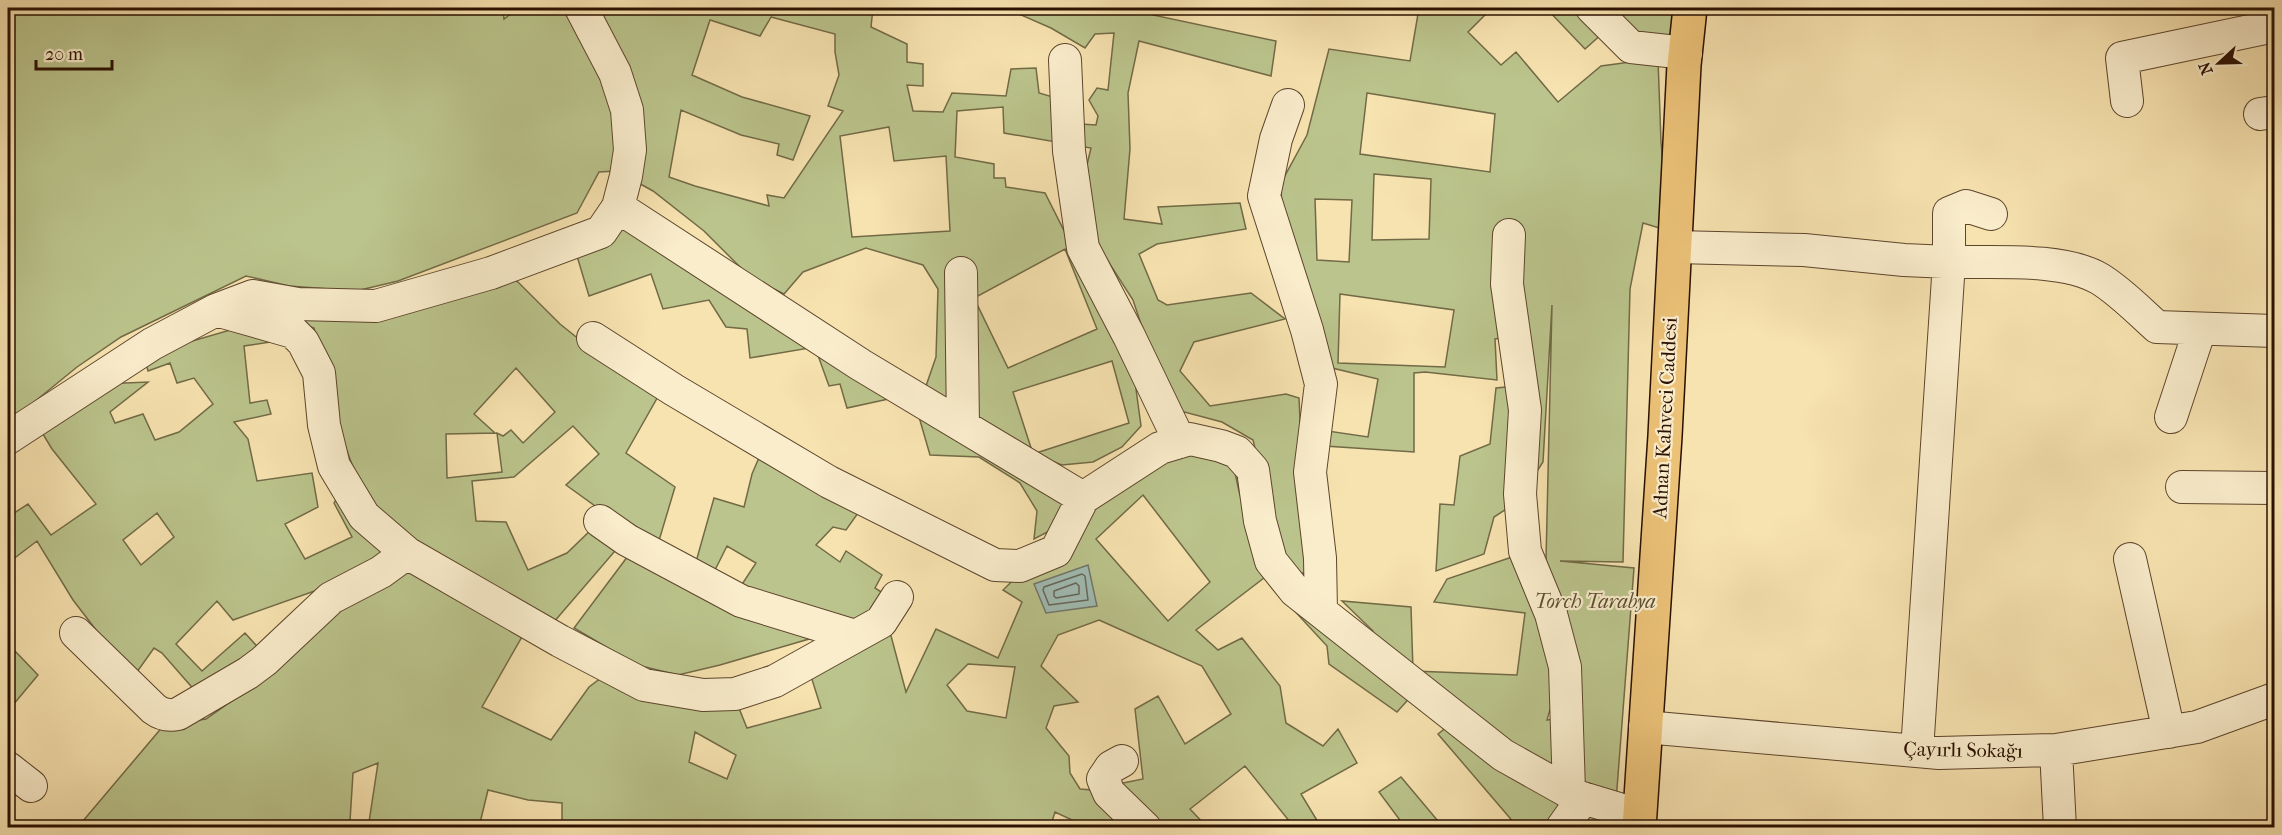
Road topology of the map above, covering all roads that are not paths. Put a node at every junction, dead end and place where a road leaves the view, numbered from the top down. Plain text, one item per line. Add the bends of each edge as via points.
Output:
1 (581, 8) edge
2 (1592, 8) edge
3 (1690, 8) edge
4 (2274, 26) edge
5 (1686, 53) junction
6 (1065, 60) dead end
7 (2127, 101) dead end
8 (1288, 105) dead end
9 (618, 207) junction
10 (1991, 214) dead end
11 (1509, 235) dead end
12 (1675, 247) junction
13 (1949, 262) junction
14 (961, 273) dead end
15 (216, 310) junction
16 (2200, 330) junction
17 (2274, 331) edge
18 (593, 338) dead end
19 (2171, 417) dead end
20 (963, 426) junction
21 (8, 438) edge
22 (1180, 442) junction
23 (2182, 487) dead end
24 (2274, 488) edge
25 (1083, 498) junction
26 (600, 521) dead end
27 (407, 553) junction
28 (2130, 559) dead end
29 (897, 597) dead end
30 (1321, 611) junction
31 (76, 633) dead end
32 (855, 636) junction
33 (2274, 699) edge
34 (1645, 727) junction
35 (2169, 732) junction
36 (2056, 750) junction
37 (1917, 751) junction
38 (1122, 761) dead end
39 (1576, 795) junction
40 (1639, 821) edge
41 (1145, 828) edge
42 (1562, 828) edge
43 (2060, 828) edge

1 - 9 street via 615,73 627,110 630,150
2 - 5 street via 1631,47
3 - 5 main road, Adnan Kahveci Caddesi
4 - 7 street via 2122,58
5 - 12 main road, Adnan Kahveci Caddesi
6 - 22 street via 1069,151 1083,248
8 - 30 street via 1264,196 1321,384 1310,472 1320,558
9 - 15 street via 601,232 491,273 376,306 298,304 253,296
9 - 20 street via 861,365
10 - 13 street via 1966,206 1949,213
11 - 39 street via 1507,284 1525,410 1520,494 1525,550 1551,614 1565,667
12 - 13 street via 1804,250
12 - 34 main road, Adnan Kahveci Caddesi
13 - 16 street via 2052,265 2079,270 2112,287 2157,327
13 - 37 street
14 - 20 street
15 - 21 street via 152,344
15 - 27 street via 293,332 303,342 319,373 324,425 334,466 364,516
16 - 17 street
16 - 19 street
18 - 25 street via 829,482 995,565 1020,566 1056,551
20 - 25 street
22 - 25 street via 1160,448
22 - 30 street via 1190,439 1237,452 1253,470 1260,521 1271,561 1295,591
23 - 24 street
26 - 32 street via 627,540 741,601
27 - 31 street via 381,572 331,598 264,661 178,714 165,715 154,709
27 - 32 street via 644,685 702,695 735,694 775,681
28 - 35 street
29 - 32 street via 881,622
30 - 39 street via 1503,755
33 - 35 street, Çayırlı Sokağı via 2197,727
34 - 37 street, Çayırlı Sokağı
34 - 40 main road, Adnan Kahveci Caddesi
35 - 36 street, Çayırlı Sokağı
36 - 37 street, Çayırlı Sokağı
36 - 43 street
38 - 41 street via 1111,767 1103,779 1109,793
39 - 40 street
39 - 42 street

